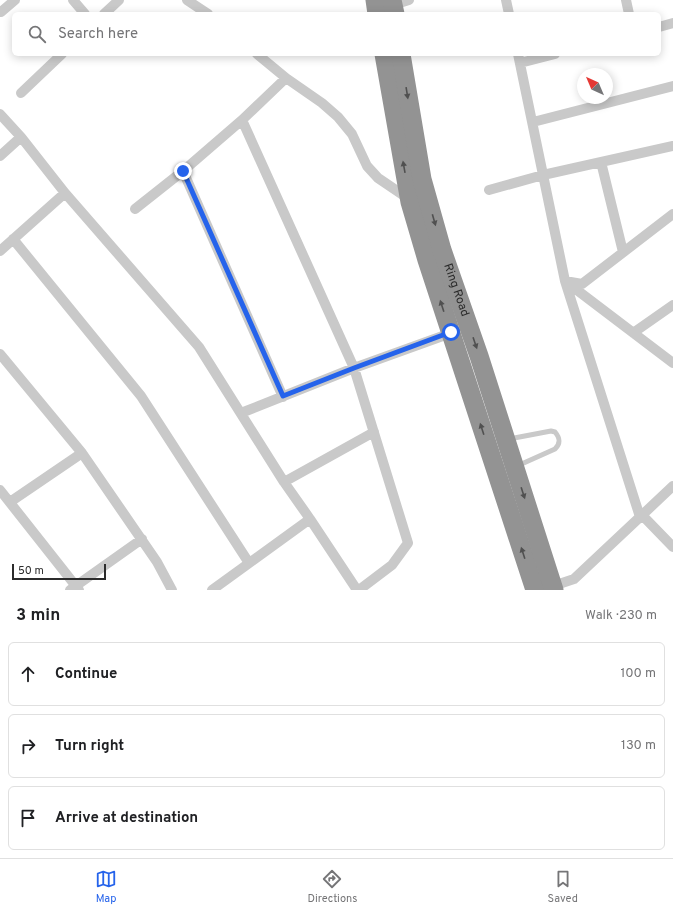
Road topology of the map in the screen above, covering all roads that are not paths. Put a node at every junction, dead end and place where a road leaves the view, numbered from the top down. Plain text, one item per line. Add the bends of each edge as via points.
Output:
1 (15, 0) edge
2 (73, 0) edge
3 (119, 0) edge
4 (187, 0) edge
5 (375, 0) edge
6 (506, 0) edge
7 (626, 0) edge
8 (1, 12) edge
9 (83, 12) edge
10 (106, 12) edge
11 (205, 12) edge
12 (377, 12) edge
13 (509, 12) edge
14 (629, 12) edge
15 (673, 23) edge
16 (661, 26) edge
17 (60, 56) edge
18 (259, 56) edge
19 (384, 56) edge
20 (401, 56) edge
21 (537, 56) edge
22 (519, 58) edge
23 (286, 78) junction
24 (673, 86) edge
25 (21, 93) dead end
26 (0, 114) edge
27 (242, 120) junction
28 (533, 122) junction
29 (20, 137) junction
30 (673, 146) edge
31 (0, 156) edge
32 (601, 162) junction
33 (183, 171) junction
34 (543, 175) junction
35 (489, 190) dead end
36 (65, 193) junction
37 (410, 200) junction
38 (135, 209) dead end
39 (673, 214) edge
40 (13, 239) junction
41 (0, 250) edge
42 (623, 252) junction
43 (565, 281) junction
44 (673, 305) edge
45 (451, 332) junction
46 (633, 333) junction
47 (0, 354) edge
48 (673, 363) edge
49 (354, 368) junction
50 (283, 396) junction
51 (241, 413) junction
52 (374, 432) junction
53 (506, 440) junction
54 (82, 454) junction
55 (515, 467) junction
56 (284, 482) junction
57 (673, 486) edge
58 (0, 490) edge
59 (10, 502) junction
60 (641, 516) junction
61 (310, 519) junction
62 (142, 539) junction
63 (673, 547) edge
64 (249, 563) junction
65 (75, 588) edge
66 (547, 589) edge
67 (172, 590) edge
68 (212, 590) edge
69 (358, 590) edge

1 - 8 street
2 - 9 street
3 - 10 street
4 - 11 street
5 - 12 highway
6 - 13 street
7 - 14 street
15 - 16 street
17 - 25 street
18 - 23 street
37 -> 19 highway, Ring Road
20 -> 53 highway, Ring Road via 422,179 442,250
21 - 22 street
22 - 28 street
23 - 27 street
23 - 37 street via 338,117 352,134 367,166 378,178
24 - 28 street
26 - 29 street
27 - 33 street
27 - 49 street
28 - 34 street
29 - 31 street
29 - 36 street
30 - 32 street
32 - 34 street
32 - 42 street
33 - 38 street
33 - 50 street
34 - 35 street
34 - 43 street
36 - 40 street
36 - 51 street via 199,347
45 -> 37 highway, Ring Road
39 - 42 street
40 - 41 street
40 - 64 street via 141,396
42 - 43 street via 582,284
43 - 46 street
43 - 60 street
44 - 46 street
45 - 49 street
66 -> 45 highway, Ring Road
46 - 48 street
47 - 54 street
49 - 50 street
49 - 52 street
50 - 51 street
51 - 56 street
52 - 56 street
52 - 69 street via 408,542 392,565
53 - 55 highway, Ring Road
53 - 55 lane via 551,431 555,432 559,440 559,445 555,449
54 - 59 street
54 - 62 street
55 -> 66 highway, Ring Road
56 - 61 street
57 - 60 street
58 - 59 street
59 - 65 street
60 - 63 street
60 - 66 street via 574,579
61 - 64 street
61 - 69 street
62 - 65 street
62 - 67 street
64 - 68 street

